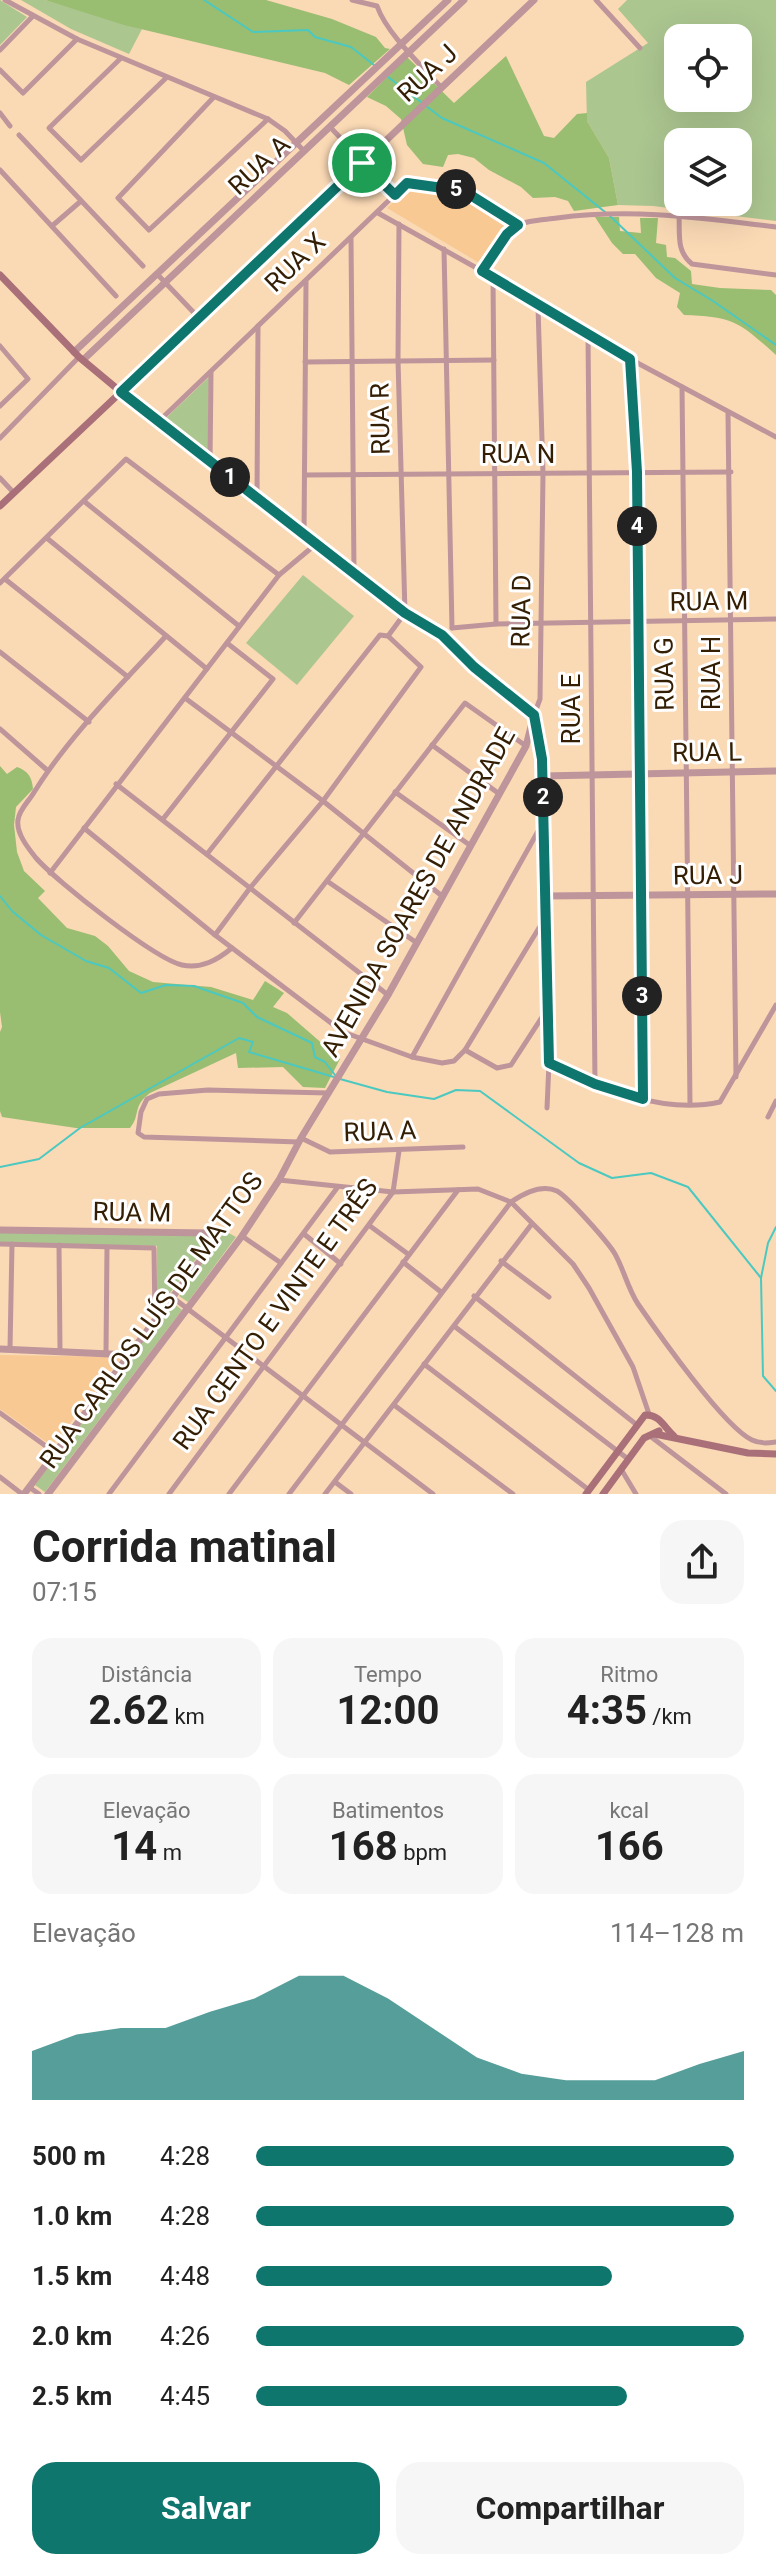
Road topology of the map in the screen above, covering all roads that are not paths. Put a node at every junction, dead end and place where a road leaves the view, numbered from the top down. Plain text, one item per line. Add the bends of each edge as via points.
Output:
1 (5, 0) edge
2 (352, 0) edge
3 (448, 0) edge
4 (464, 0) edge
5 (534, 0) edge
6 (596, 0) edge
7 (377, 3) edge
8 (32, 17) junction
9 (77, 39) junction
10 (405, 47) junction
11 (640, 48) dead end
12 (0, 50) edge
13 (120, 59) junction
14 (0, 70) edge
15 (166, 78) junction
16 (442, 88) junction
17 (213, 98) junction
18 (330, 112) junction
19 (0, 113) edge
20 (268, 119) junction
21 (338, 119) junction
22 (10, 126) dead end
23 (330, 127) junction
24 (19, 135) dead end
25 (297, 143) junction
26 (304, 151) junction
27 (362, 163) junction
28 (0, 170) edge
29 (395, 195) junction
30 (81, 201) junction
31 (378, 213) junction
32 (664, 214) edge
33 (679, 216) edge
34 (687, 216) edge
35 (399, 223) junction
36 (518, 225) junction
37 (52, 226) junction
38 (776, 227) edge
39 (200, 235) junction
40 (351, 237) junction
41 (207, 242) junction
42 (444, 249) junction
43 (143, 266) dead end
44 (482, 271) junction
45 (0, 275) edge
46 (158, 275) junction
47 (776, 275) edge
48 (493, 278) junction
49 (306, 281) junction
50 (165, 282) junction
51 (116, 296) dead end
52 (538, 306) junction
53 (198, 317) junction
54 (258, 325) junction
55 (588, 335) junction
56 (0, 346) edge
57 (79, 356) junction
58 (630, 359) junction
59 (350, 360) junction
60 (398, 360) junction
61 (446, 360) junction
62 (494, 360) junction
63 (305, 362) junction
64 (211, 372) junction
65 (682, 387) junction
66 (121, 392) junction
67 (0, 406) edge
68 (728, 413) junction
69 (159, 421) junction
70 (776, 437) edge
71 (0, 438) edge
72 (210, 461) junction
73 (637, 472) junction
74 (681, 472) junction
75 (731, 472) junction
76 (354, 474) junction
77 (401, 474) junction
78 (447, 474) junction
79 (495, 474) junction
80 (543, 474) junction
81 (590, 474) junction
82 (305, 475) junction
83 (0, 478) edge
84 (14, 493) junction
85 (257, 498) junction
86 (85, 502) junction
87 (0, 506) edge
88 (304, 534) junction
89 (48, 539) junction
90 (316, 544) junction
91 (354, 573) junction
92 (279, 575) junction
93 (2, 581) edge
94 (405, 613) junction
95 (776, 619) edge
96 (684, 621) junction
97 (731, 621) junction
98 (637, 622) junction
99 (590, 623) junction
100 (496, 624) junction
101 (540, 624) junction
102 (239, 626) junction
103 (452, 628) junction
104 (442, 635) junction
105 (166, 636) junction
106 (388, 636) junction
107 (227, 643) junction
108 (0, 652) edge
109 (207, 669) junction
110 (128, 677) junction
111 (185, 698) junction
112 (534, 715) junction
113 (89, 722) junction
114 (0, 729) edge
115 (233, 732) junction
116 (432, 745) junction
117 (526, 746) junction
118 (276, 766) junction
119 (47, 770) junction
120 (731, 771) junction
121 (776, 771) edge
122 (686, 772) junction
123 (639, 773) junction
124 (592, 775) junction
125 (543, 776) junction
126 (116, 784) junction
127 (395, 792) junction
128 (498, 793) junction
129 (323, 801) junction
130 (163, 819) junction
131 (544, 820) junction
132 (84, 828) junction
133 (364, 834) junction
134 (471, 846) junction
135 (207, 854) junction
136 (50, 873) junction
137 (327, 881) junction
138 (250, 888) junction
139 (686, 894) junction
140 (776, 894) edge
141 (733, 895) junction
142 (442, 896) junction
143 (545, 896) junction
144 (640, 896) junction
145 (593, 897) junction
146 (545, 918) junction
147 (294, 923) junction
148 (215, 935) junction
149 (417, 943) junction
150 (232, 948) junction
151 (388, 995) junction
152 (776, 1005) edge
153 (547, 1009) junction
154 (361, 1040) junction
155 (465, 1050) junction
156 (412, 1057) junction
157 (549, 1063) junction
158 (736, 1077) junction
159 (595, 1084) junction
160 (330, 1090) junction
161 (643, 1099) junction
162 (776, 1101) edge
163 (690, 1104) junction
164 (547, 1108) dead end
165 (768, 1117) dead end
166 (300, 1140) junction
167 (463, 1147) dead end
168 (399, 1151) junction
169 (279, 1180) junction
170 (337, 1188) junction
171 (458, 1190) junction
172 (393, 1192) junction
173 (511, 1202) junction
174 (531, 1225) junction
175 (370, 1226) junction
176 (0, 1230) edge
177 (304, 1234) junction
178 (242, 1236) junction
179 (0, 1244) edge
180 (12, 1244) junction
181 (59, 1245) junction
182 (107, 1247) junction
183 (408, 1254) junction
184 (501, 1261) junction
185 (403, 1262) junction
186 (281, 1263) junction
187 (341, 1264) junction
188 (441, 1292) junction
189 (474, 1296) junction
190 (172, 1297) junction
191 (549, 1297) dead end
192 (188, 1308) junction
193 (155, 1320) junction
194 (454, 1326) junction
195 (226, 1337) junction
196 (0, 1349) edge
197 (10, 1349) junction
198 (60, 1350) junction
199 (106, 1352) junction
200 (132, 1355) junction
201 (424, 1364) junction
202 (265, 1368) junction
203 (302, 1396) junction
204 (394, 1405) junction
205 (0, 1413) edge
206 (649, 1414) junction
207 (341, 1424) junction
208 (637, 1425) junction
209 (661, 1425) junction
210 (652, 1435) junction
211 (674, 1436) junction
212 (365, 1442) junction
213 (776, 1442) edge
214 (618, 1451) junction
215 (54, 1452) junction
216 (774, 1456) edge
217 (628, 1459) junction
218 (621, 1469) junction
219 (0, 1477) edge
220 (335, 1482) junction
221 (25, 1492) edge
222 (588, 1492) edge
223 (39, 1494) edge
224 (48, 1494) edge
225 (109, 1494) edge
226 (169, 1494) edge
227 (229, 1494) edge
228 (289, 1494) edge
229 (325, 1494) edge
230 (351, 1494) edge
231 (433, 1494) edge
232 (513, 1494) edge
233 (603, 1494) edge
234 (636, 1494) edge
235 (726, 1494) edge

1 - 8 street
2 - 7 street
3 - 10 street, RUA A
4 - 10 street, RUA A
5 - 16 street, RUA J
6 - 11 street
7 - 10 street
8 - 9 street
8 - 12 street
9 - 13 street
9 - 14 street via 23,93
10 - 16 street
10 - 18 street, RUA A
10 - 21 street, RUA A via 385,75
13 - 15 street
13 - 15 street via 49,128 81,160
15 - 17 street
16 - 27 street, RUA J
17 - 20 street
17 - 20 street via 118,198 149,230
18 - 21 street
18 - 25 street, RUA A
19 - 22 street
20 - 25 street
21 - 23 street, RUA A
23 - 26 street, RUA A
23 - 27 street
24 - 30 street
25 - 26 street
25 - 39 street, RUA A
26 - 41 street, RUA A
27 - 29 street
27 - 53 street, RUA J
28 - 37 street
29 - 31 street, RUA X
29 - 36 street via 407,183 464,191
30 - 37 street
30 - 43 street
31 - 35 street
31 - 40 street, RUA X
32 - 36 street via 593,213
33 - 47 street via 680,248 692,264
34 - 38 street
35 - 42 street
35 - 60 street, RUA R
36 - 44 street
37 - 51 street
39 - 41 street
39 - 46 street, RUA A
40 - 49 street, RUA X
40 - 59 street
41 - 50 street, RUA A
42 - 44 street
42 - 61 street
44 - 48 street
45 - 57 main road
46 - 50 street
46 - 57 street, RUA A
48 - 52 street
48 - 62 street
49 - 54 street, RUA X
49 - 63 street
50 - 53 street
50 - 57 street, RUA A
52 - 55 street
52 - 80 street, RUA D
53 - 66 street, RUA J
54 - 64 street, RUA X
54 - 85 street
55 - 58 street
55 - 81 street, RUA E
56 - 67 street via 28,379
57 - 66 main road
57 - 71 street, RUA A
58 - 65 street
58 - 73 street
59 - 60 street
59 - 63 street
59 - 76 street
60 - 61 street
60 - 77 street, RUA R
61 - 62 street
61 - 78 street
62 - 79 street
63 - 82 street
64 - 69 street, RUA X
64 - 72 street
65 - 68 street
65 - 74 street, RUA G
66 - 69 street
66 - 84 main road, RUA J
68 - 70 street
68 - 75 street, RUA H
69 - 72 street
72 - 85 street
73 - 74 street, RUA N
73 - 81 street, RUA N
73 - 98 street
74 - 75 street, RUA N
74 - 96 street, RUA G
75 - 97 street, RUA H
76 - 77 street, RUA N
76 - 82 street, RUA N
76 - 91 street
77 - 78 street, RUA N
77 - 94 street, RUA R
78 - 79 street, RUA N
78 - 103 street
79 - 80 street, RUA N
79 - 100 street
80 - 81 street, RUA N
80 - 101 street, RUA D
81 - 99 street, RUA E
82 - 88 street
83 - 84 street
84 - 87 main road, RUA J
85 - 88 street
86 - 89 street
86 - 92 street via 126,459
86 - 102 street
88 - 90 street
89 - 93 street
89 - 105 street
90 - 91 street
90 - 92 street
91 - 94 street
92 - 102 street
93 - 110 street
94 - 104 street
94 - 106 street
95 - 97 street, RUA M
96 - 97 street, RUA M
96 - 98 street, RUA M
96 - 122 street, RUA G
97 - 120 street, RUA H
98 - 99 street, RUA M
98 - 123 street
99 - 101 street, RUA M
99 - 124 street, RUA E
100 - 101 street, RUA M
100 - 103 street, RUA M
101 - 112 street, RUA D via 540,699
102 - 107 street
103 - 104 street
104 - 112 street
105 - 109 street
105 - 110 street
106 - 118 street via 380,635
106 - 129 street via 421,667
107 - 109 street
107 - 115 street via 273,679
108 - 113 street
109 - 111 street
110 - 113 street
111 - 115 street
111 - 126 street
112 - 117 street, AVENIDA SOARES DE ANDRADE
112 - 125 street, RUA D
113 - 119 street
114 - 119 street
115 - 118 street
115 - 130 street
116 - 117 street via 465,703
116 - 127 street
116 - 128 street
117 - 128 street, AVENIDA SOARES DE ANDRADE
118 - 129 street
118 - 135 street
119 - 136 street via 17,822 20,835
120 - 121 street, RUA L
120 - 122 street, RUA L
120 - 141 street, RUA H
122 - 123 street, RUA L
122 - 139 street, RUA G
123 - 124 street, RUA L
123 - 144 street
124 - 125 street, RUA L
124 - 145 street, RUA E
125 - 131 street, RUA D
126 - 130 street
126 - 132 street
127 - 133 street
127 - 134 street
128 - 134 street, AVENIDA SOARES DE ANDRADE
129 - 133 street
129 - 138 street
130 - 135 street
131 - 143 street, RUA D
131 - 156 street
132 - 136 street
132 - 148 street
133 - 137 street
133 - 142 street
134 - 142 street, AVENIDA SOARES DE ANDRADE
135 - 138 street
136 - 150 street via 166,959 197,966
137 - 147 street
137 - 149 street
138 - 147 street
138 - 148 street
139 - 141 street, RUA J
139 - 144 street, RUA J
139 - 163 street, RUA G
140 - 141 street, RUA J
141 - 158 street, RUA H
142 - 149 street, AVENIDA SOARES DE ANDRADE
143 - 145 street, RUA J
143 - 146 street, RUA D
144 - 145 street, RUA J
144 - 161 street
145 - 159 street, RUA E
146 - 153 street, RUA D
146 - 155 street
147 - 151 street
148 - 150 street
149 - 151 street, AVENIDA SOARES DE ANDRADE
150 - 154 street
151 - 154 street, AVENIDA SOARES DE ANDRADE
152 - 158 street
153 - 155 street via 511,1065 497,1068
153 - 157 street, RUA D
154 - 156 street
154 - 160 street, AVENIDA SOARES DE ANDRADE
155 - 156 street via 454,1061 442,1063
157 - 159 street
157 - 164 street, RUA D
158 - 163 street via 720,1102
159 - 161 street
160 - 166 street, RUA CARLOS LUÍS DE MATTOS
160 - 166 street, RUA A via 159,1094 147,1099 138,1133
161 - 163 street
162 - 165 street
166 - 168 street, RUA A via 330,1152
166 - 169 street, RUA CARLOS LUÍS DE MATTOS
167 - 168 street, RUA A
168 - 172 street, RUA CENTO E VINTE E TRÊS
169 - 170 street
169 - 178 street, RUA CARLOS LUÍS DE MATTOS
170 - 172 street
170 - 177 street
171 - 172 street
171 - 173 street via 478,1189
171 - 183 street
172 - 175 street, RUA CENTO E VINTE E TRÊS
173 - 174 street
173 - 188 street
173 - 213 street via 544,1188 569,1201 613,1252 637,1303 704,1392 750,1439
174 - 184 street
174 - 206 street via 573,1264 589,1288 633,1367
175 - 183 street
175 - 187 street, RUA CENTO E VINTE E TRÊS
176 - 190 street, RUA M via 209,1233 214,1238 211,1246
177 - 186 street
177 - 187 street
178 - 186 street
178 - 192 street, RUA CARLOS LUÍS DE MATTOS
179 - 180 street, RUA M
180 - 181 street, RUA M
180 - 197 street
181 - 182 street, RUA M
181 - 198 street
182 - 193 street, RUA M via 154,1248
182 - 199 street
183 - 185 street
184 - 189 street
184 - 191 street
185 - 188 street
185 - 203 street
186 - 195 street
187 - 202 street, RUA CENTO E VINTE E TRÊS
188 - 207 street
189 - 194 street
189 - 208 street
190 - 192 street
190 - 193 street, RUA M
192 - 195 street
192 - 224 street, RUA CARLOS LUÍS DE MATTOS
193 - 200 street, RUA M
194 - 201 street
194 - 214 street
195 - 202 street
195 - 225 street
196 - 197 street, RUA CARLOS LUÍS DE MATTOS
197 - 198 street, RUA CARLOS LUÍS DE MATTOS
198 - 199 street, RUA CARLOS LUÍS DE MATTOS
199 - 200 street, RUA CARLOS LUÍS DE MATTOS
200 - 215 street, RUA CARLOS LUÍS DE MATTOS
201 - 204 street
201 - 222 street
202 - 203 street
202 - 226 street, RUA CENTO E VINTE E TRÊS
203 - 207 street
203 - 227 street
204 - 212 street
204 - 232 street
205 - 215 street
206 - 208 main road
206 - 209 main road
207 - 212 street
207 - 228 street
208 - 214 main road
209 - 210 main road
209 - 211 main road
210 - 211 main road
210 - 217 main road
210 - 235 street
211 - 216 main road
212 - 220 street
212 - 231 street
214 - 217 street
214 - 222 main road
215 - 221 street, RUA CARLOS LUÍS DE MATTOS
217 - 218 main road
218 - 233 main road
218 - 234 street
219 - 221 street
220 - 229 street
220 - 230 street
221 - 223 street

